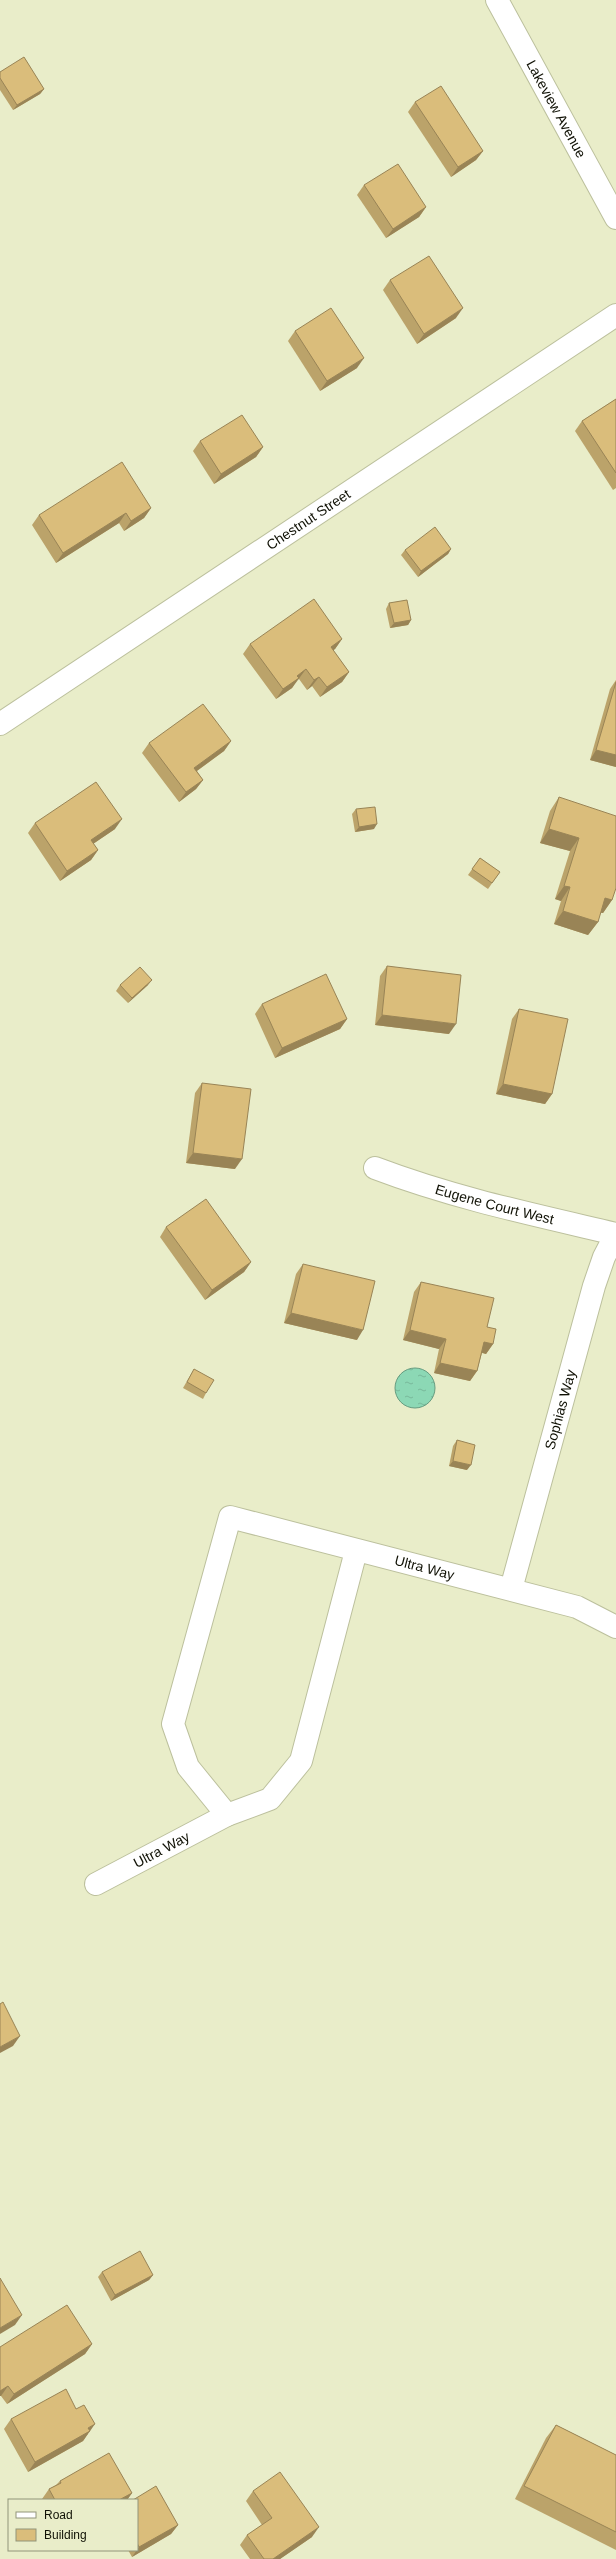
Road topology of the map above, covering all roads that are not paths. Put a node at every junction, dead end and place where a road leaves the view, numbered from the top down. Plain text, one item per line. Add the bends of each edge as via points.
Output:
1 (497, 0) edge
2 (616, 218) edge
3 (616, 315) edge
4 (0, 724) edge
5 (375, 1168) dead end
6 (616, 1234) edge
7 (356, 1551) junction
8 (511, 1589) junction
9 (616, 1627) edge
10 (227, 1814) junction
11 (96, 1884) dead end

1 - 2 street, Lakeview Avenue
3 - 4 street, Chestnut Street
5 - 6 street, Eugene Court West via 422,1186 470,1200
6 - 8 street, Sophias Way via 604,1257 594,1286
7 - 8 street, Ultra Way
7 - 10 street, Ultra Way via 301,1761 270,1799
7 - 10 street, Ultra Way via 230,1517 173,1724 188,1767
8 - 9 street, Ultra Way via 577,1607
10 - 11 street, Ultra Way

